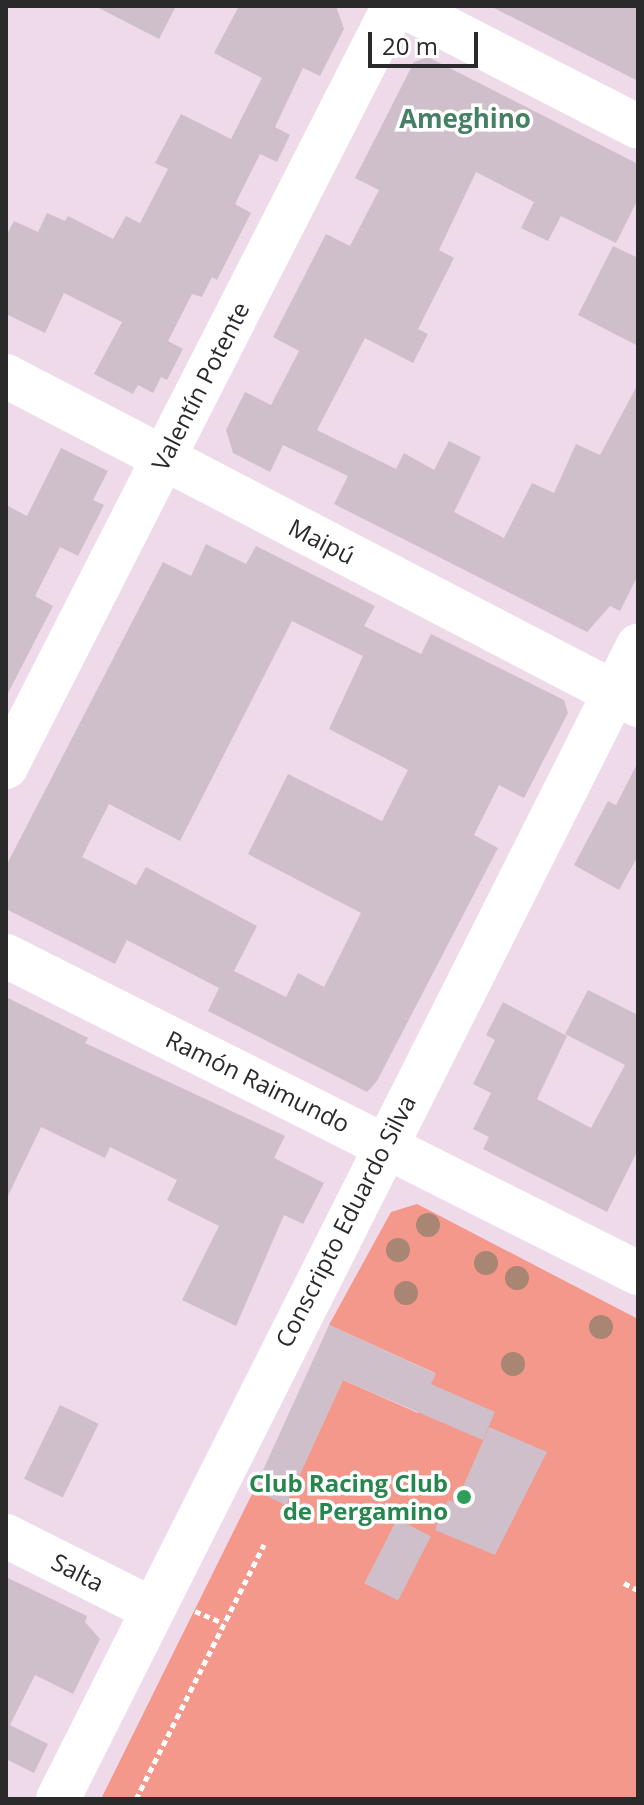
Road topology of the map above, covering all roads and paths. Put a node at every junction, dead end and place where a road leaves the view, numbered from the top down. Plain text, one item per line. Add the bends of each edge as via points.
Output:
1 (394, 6) edge
2 (403, 6) edge
3 (638, 127) edge
4 (6, 376) edge
5 (164, 459) junction
6 (638, 646) edge
7 (626, 699) edge
8 (6, 767) edge
9 (6, 956) edge
10 (384, 1144) junction
11 (638, 1273) edge
12 (6, 1536) edge
13 (264, 1544) dead end
14 (624, 1583) dead end
15 (638, 1590) edge
16 (150, 1608) junction
17 (58, 1799) edge
18 (136, 1799) edge

1 - 5 street, Valentín Potente
2 - 3 street
4 - 5 street, Maipú
5 - 7 street, Maipú
5 - 8 street, Valentín Potente
6 - 7 street, Conscripto Eduardo Silva
7 - 10 street, Conscripto Eduardo Silva
9 - 10 street, Ramón Raimundo
10 - 11 street, Ramón Raimundo
10 - 16 street, Conscripto Eduardo Silva
12 - 16 street, Salta
13 - 18 path
14 - 15 path
16 - 17 street, Conscripto Eduardo Silva

